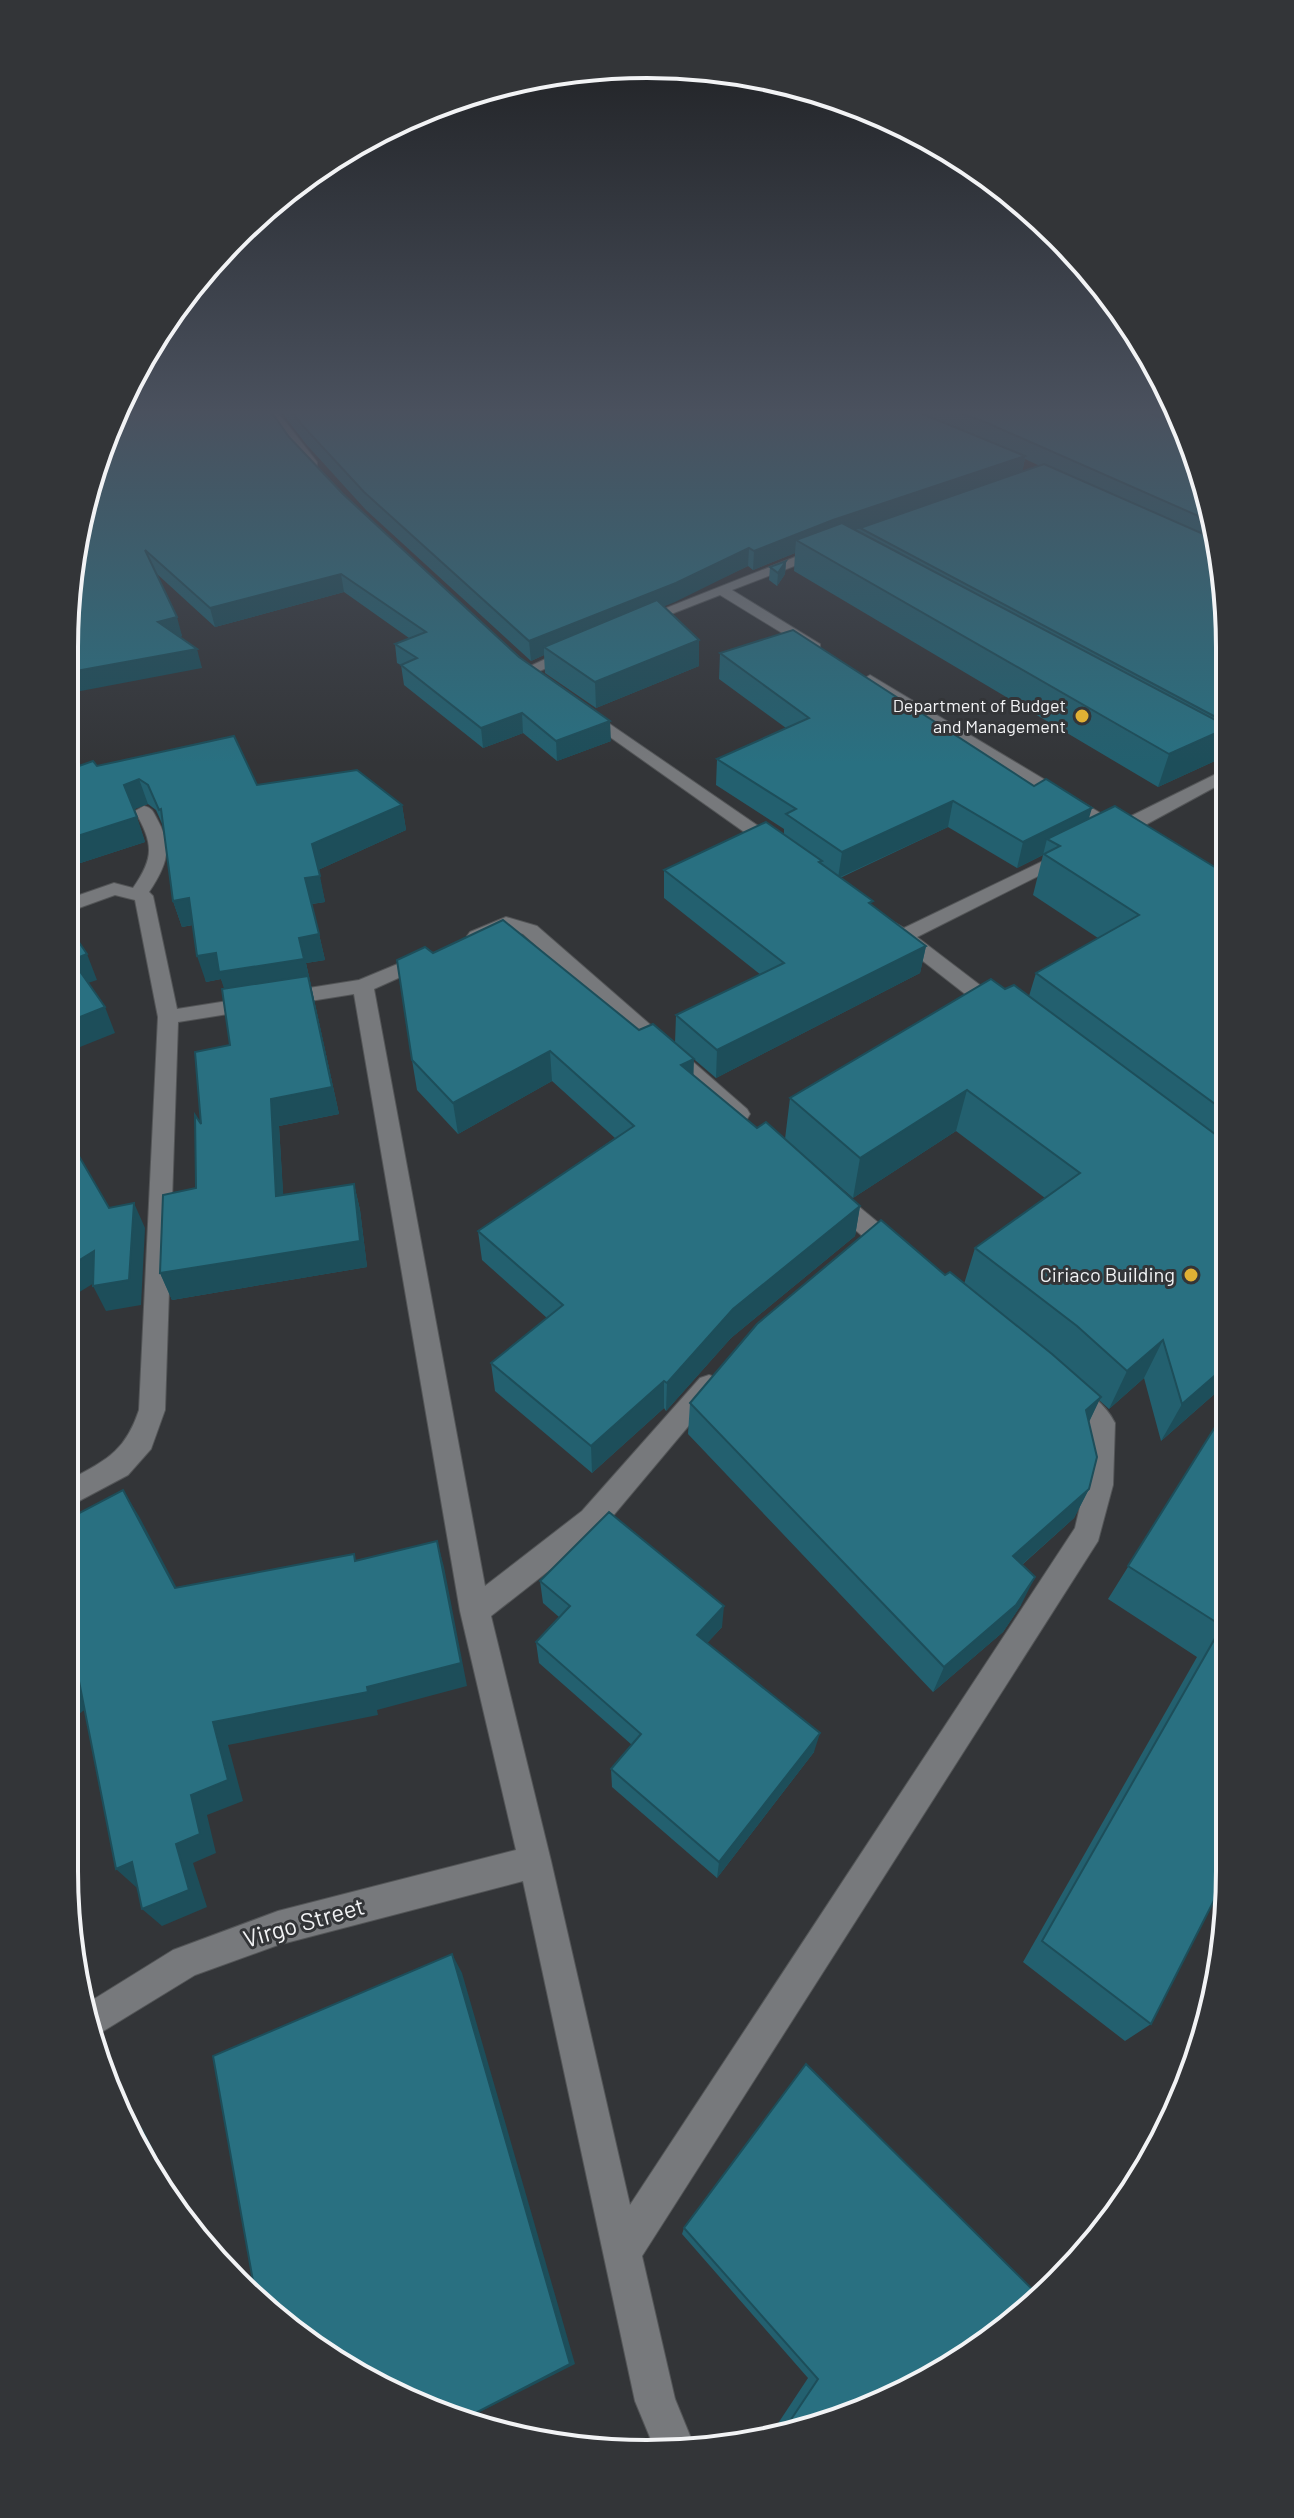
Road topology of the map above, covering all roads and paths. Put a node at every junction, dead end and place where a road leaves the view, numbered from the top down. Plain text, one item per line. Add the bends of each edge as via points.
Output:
1 (837, 544) edge
2 (721, 590) junction
3 (617, 631) edge
4 (592, 642) edge
5 (830, 656) edge
6 (528, 671) edge
7 (857, 673) edge
8 (566, 698) edge
9 (1216, 779) edge
10 (144, 811) edge
11 (1117, 830) junction
12 (1137, 843) edge
13 (786, 854) edge
14 (139, 893) junction
15 (78, 902) edge
16 (864, 909) edge
17 (903, 936) junction
18 (363, 986) junction
19 (168, 1017) junction
20 (1015, 1021) edge
21 (757, 1130) edge
22 (816, 1182) edge
23 (876, 1235) junction
24 (853, 1253) edge
25 (911, 1263) edge
26 (723, 1370) edge
27 (1050, 1375) edge
28 (78, 1489) edge
29 (475, 1611) junction
30 (535, 1861) junction
31 (97, 2017) edge
32 (622, 2252) junction
33 (672, 2439) edge

1 - 2 street
2 - 3 street
2 - 5 street
4 - 6 street
7 - 11 street
8 - 13 street
9 - 11 street
10 - 14 street via 162,853
11 - 12 street
11 - 17 street
14 - 15 street via 114,889
14 - 19 street via 144,896
16 - 17 street
17 - 20 street
18 - 19 street
18 - 21 street via 506,923 530,930
18 - 29 street
19 - 28 street via 152,1410 142,1441 118,1467
22 - 23 street
23 - 24 street
23 - 25 street
26 - 29 street via 592,1520
27 - 32 street via 1102,1423 1099,1485 1088,1532
29 - 30 street
30 - 31 street, Virgo Street via 278,1928 185,1962
30 - 32 street
32 - 33 street via 655,2401

